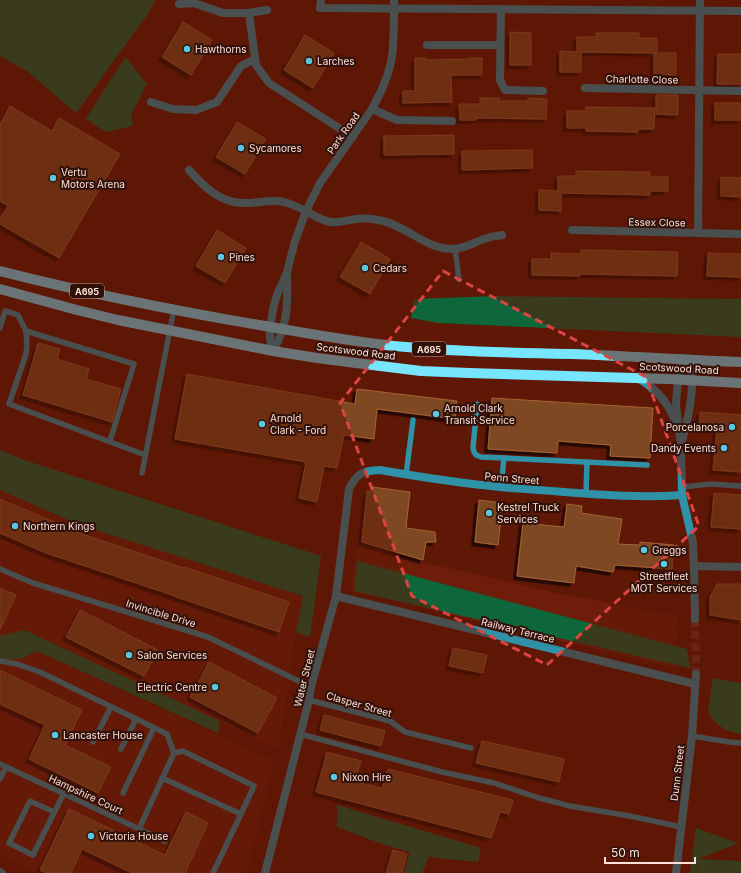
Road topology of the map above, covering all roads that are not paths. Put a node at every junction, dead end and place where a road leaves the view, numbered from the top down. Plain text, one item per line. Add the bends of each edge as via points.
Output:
1 (320, 0) edge
2 (538, 0) edge
3 (700, 0) edge
4 (179, 4) dead end
5 (394, 4) edge
6 (501, 9) junction
7 (537, 9) junction
8 (267, 10) dead end
9 (700, 10) junction
10 (741, 11) edge
11 (249, 13) junction
12 (427, 45) dead end
13 (500, 45) junction
14 (255, 59) junction
15 (585, 88) dead end
16 (543, 90) dead end
17 (699, 90) junction
18 (741, 91) edge
19 (151, 102) dead end
20 (372, 109) junction
21 (452, 121) dead end
22 (353, 137) junction
23 (189, 170) dead end
24 (306, 211) junction
25 (572, 230) dead end
26 (698, 233) junction
27 (741, 234) edge
28 (502, 235) dead end
29 (455, 249) junction
30 (0, 270) edge
31 (287, 272) junction
32 (459, 279) dead end
33 (0, 289) edge
34 (174, 309) junction
35 (270, 326) junction
36 (0, 328) edge
37 (283, 329) junction
38 (170, 330) junction
39 (26, 331) junction
40 (273, 350) junction
41 (686, 360) junction
42 (741, 362) edge
43 (638, 378) junction
44 (678, 380) junction
45 (692, 380) junction
46 (741, 383) edge
47 (477, 404) dead end
48 (413, 420) dead end
49 (678, 425) junction
50 (110, 441) junction
51 (681, 444) junction
52 (145, 455) junction
53 (504, 458) junction
54 (587, 462) junction
55 (647, 465) dead end
56 (142, 473) dead end
57 (406, 475) junction
58 (741, 486) edge
59 (501, 487) junction
60 (349, 489) joint
61 (682, 491) junction
62 (586, 494) junction
63 (694, 566) junction
64 (741, 567) edge
65 (0, 569) edge
66 (336, 596) junction
67 (695, 619) tunnel mouth
68 (0, 661) edge
69 (696, 674) tunnel mouth
70 (695, 684) junction
71 (311, 687) junction
72 (309, 700) junction
73 (111, 707) junction
74 (136, 719) junction
75 (154, 728) junction
76 (300, 734) junction
77 (692, 736) junction
78 (93, 742) dead end
79 (741, 743) edge
80 (471, 748) dead end
81 (121, 749) dead end
82 (174, 753) junction
83 (0, 764) edge
84 (6, 767) junction
85 (162, 778) junction
86 (0, 779) edge
87 (123, 793) dead end
88 (64, 794) junction
89 (54, 812) junction
90 (241, 814) junction
91 (681, 827) junction
92 (139, 829) junction
93 (165, 841) dead end
94 (266, 871) edge
95 (213, 873) edge
96 (676, 873) edge

1 - 5 street via 320,8
2 - 7 street
3 - 9 street
4 - 11 street via 194,3 223,12
5 - 6 street
5 - 20 street, Park Road via 393,49 388,74
6 - 7 street
6 - 13 street
7 - 9 street
8 - 11 street
9 - 10 street
9 - 17 street
11 - 14 street
12 - 13 street
13 - 16 street via 500,80 505,90
14 - 19 street via 241,66 217,102 196,110 173,109
14 - 22 street via 256,65 269,83
15 - 17 street, Charlotte Close
17 - 18 street, Charlotte Close
17 - 26 street
20 - 21 street via 397,120
20 - 22 street, Park Road
22 - 24 street, Park Road via 320,183
23 - 24 street via 207,189 232,202 276,201
24 - 29 street via 331,222 366,218 383,221 404,229 433,246
24 - 31 street, Park Road
25 - 26 street, Essex Close
26 - 27 street, Essex Close
28 - 29 street
29 - 32 lane
30 - 34 main road, Scotswood Road / A695
31 - 35 street, Park Road via 277,295
31 - 37 street, Park Road via 287,307
33 - 38 main road, Scotswood Road / A695 via 118,320
34 - 35 main road, Scotswood Road / A695
34 - 38 lane
35 - 37 main road, Scotswood Road / A695
35 - 40 street, Park Road
36 - 39 lane via 5,311 18,315
37 - 40 street, Park Road
37 - 41 main road, Scotswood Road / A695 via 406,347
38 - 40 main road, Scotswood Road / A695
38 - 52 lane
39 - 50 lane via 26,354 9,404
39 - 50 lane via 134,364
40 - 43 main road, Scotswood Road / A695 via 421,370
41 - 42 main road, Scotswood Road / A695
41 - 44 street
41 - 45 street
43 - 44 main road, Scotswood Road / A695
43 - 49 street via 656,391
44 - 45 main road, Scotswood Road / A695
44 - 49 street
45 - 46 main road, Scotswood Road / A695
45 - 51 street via 690,405
47 - 53 lane via 474,452 481,457
48 - 57 lane
49 - 51 street
50 - 52 lane
51 - 61 street
52 - 56 lane
53 - 54 lane
53 - 59 lane
54 - 55 lane
54 - 62 lane
57 - 59 street, Penn Street
57 - 60 street, Penn Street via 369,470 354,479
58 - 61 lane via 711,484
59 - 62 street, Penn Street
60 - 66 street, Water Street
61 - 62 street, Penn Street via 670,496
61 - 63 street via 693,543
63 - 64 street
63 - 67 street
65 - 71 lane, Invincible Drive via 33,583 208,637
66 - 70 street, Railway Terrace
66 - 71 street, Water Street
68 - 73 lane via 40,672
69 - 70 street, Dunn Street
70 - 77 street, Dunn Street
71 - 72 street, Water Street
72 - 76 street, Water Street
72 - 80 lane, Clasper Street via 390,721 405,732
73 - 74 lane
73 - 78 lane
74 - 75 lane
74 - 81 lane
75 - 82 lane via 167,734
75 - 87 lane
76 - 91 lane via 442,772 494,783 570,806
76 - 94 street, Water Street
77 - 79 lane
77 - 91 street, Dunn Street
82 - 85 lane
82 - 90 lane via 183,751 254,786
83 - 84 lane, Hampshire Court
84 - 86 lane
84 - 88 lane, Hampshire Court
85 - 90 lane
85 - 92 lane
88 - 89 lane
88 - 92 lane, Hampshire Court
89 - 89 lane via 33,855 9,843 30,801
90 - 95 lane
91 - 96 street, Dunn Street
92 - 93 lane, Hampshire Court

